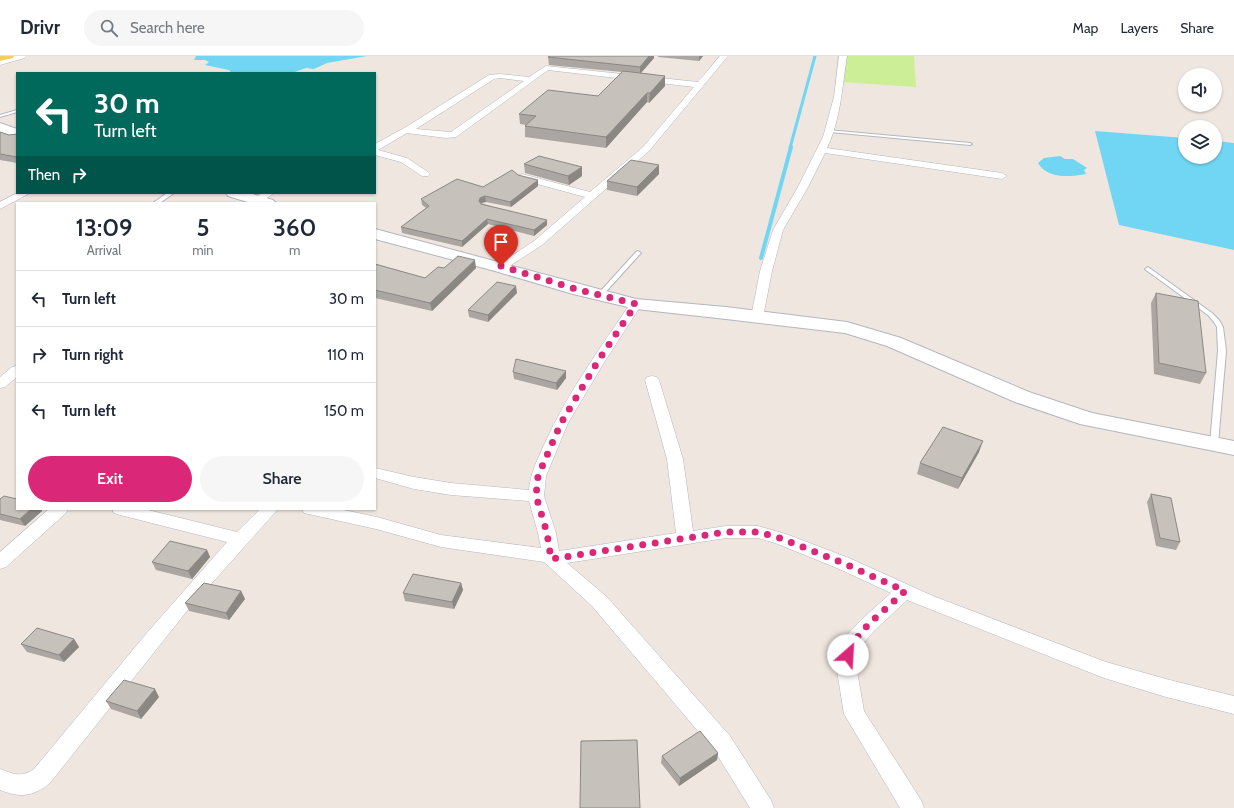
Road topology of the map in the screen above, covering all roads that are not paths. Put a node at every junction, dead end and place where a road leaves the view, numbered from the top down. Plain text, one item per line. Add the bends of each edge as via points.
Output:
1 (9, 56) edge
2 (22, 56) edge
3 (724, 56) edge
4 (844, 56) edge
5 (0, 58) edge
6 (0, 62) edge
7 (530, 79) junction
8 (701, 85) junction
9 (16, 111) edge
10 (0, 116) edge
11 (0, 127) edge
12 (409, 129) junction
13 (830, 131) junction
14 (16, 134) edge
15 (381, 134) dead end
16 (392, 136) junction
17 (970, 144) dead end
18 (376, 147) edge
19 (822, 150) junction
20 (376, 152) edge
21 (425, 174) dead end
22 (1002, 176) dead end
23 (522, 177) edge
24 (23, 194) edge
25 (170, 194) edge
26 (238, 194) edge
27 (592, 196) junction
28 (265, 199) edge
29 (158, 202) edge
30 (0, 206) edge
31 (545, 220) edge
32 (560, 224) junction
33 (376, 234) edge
34 (638, 253) dead end
35 (501, 266) junction
36 (1148, 269) dead end
37 (600, 296) junction
38 (636, 304) junction
39 (757, 317) junction
40 (16, 371) edge
41 (652, 380) dead end
42 (0, 384) edge
43 (1214, 444) junction
44 (1234, 448) edge
45 (376, 473) edge
46 (536, 496) junction
47 (59, 510) edge
48 (124, 510) edge
49 (269, 510) edge
50 (315, 510) edge
51 (240, 538) junction
52 (685, 538) junction
53 (550, 548) junction
54 (0, 562) edge
55 (905, 591) junction
56 (1234, 706) edge
57 (0, 779) edge
58 (764, 808) edge
59 (913, 808) edge

1 - 5 main road
2 - 6 street
3 - 8 street
4 - 13 street
7 - 8 street via 548,67
7 - 12 street via 492,77
7 - 12 street via 453,134
8 - 27 street via 646,149
9 - 10 lane
11 - 14 main road
12 - 16 street
13 - 17 lane
13 - 19 street
15 - 16 street
16 - 18 street
19 - 22 street
19 - 39 street via 778,230 766,271
20 - 21 street via 404,160
23 - 27 street
24 - 30 street
25 - 29 lane
26 - 28 main road
27 - 32 street
31 - 32 street
32 - 35 street via 538,243
33 - 35 main road
34 - 37 lane
35 - 37 main road
36 - 43 lane via 1210,314 1220,327 1222,351
37 - 38 main road
38 - 39 main road
38 - 46 street via 561,423 538,476
39 - 43 main road via 847,328 894,342 1022,397 1088,419
40 - 42 street
41 - 52 street via 675,459
43 - 44 main road
45 - 46 street via 414,483
46 - 53 street
47 - 54 street
48 - 51 street
49 - 51 street
50 - 53 street via 377,523 441,541
51 - 57 street via 42,776 32,784 16,785
52 - 53 street
52 - 55 street via 726,532 758,532 843,563
53 - 58 street via 722,743
55 - 56 street via 1104,670
55 - 59 street via 859,634 850,646 848,672 854,714

